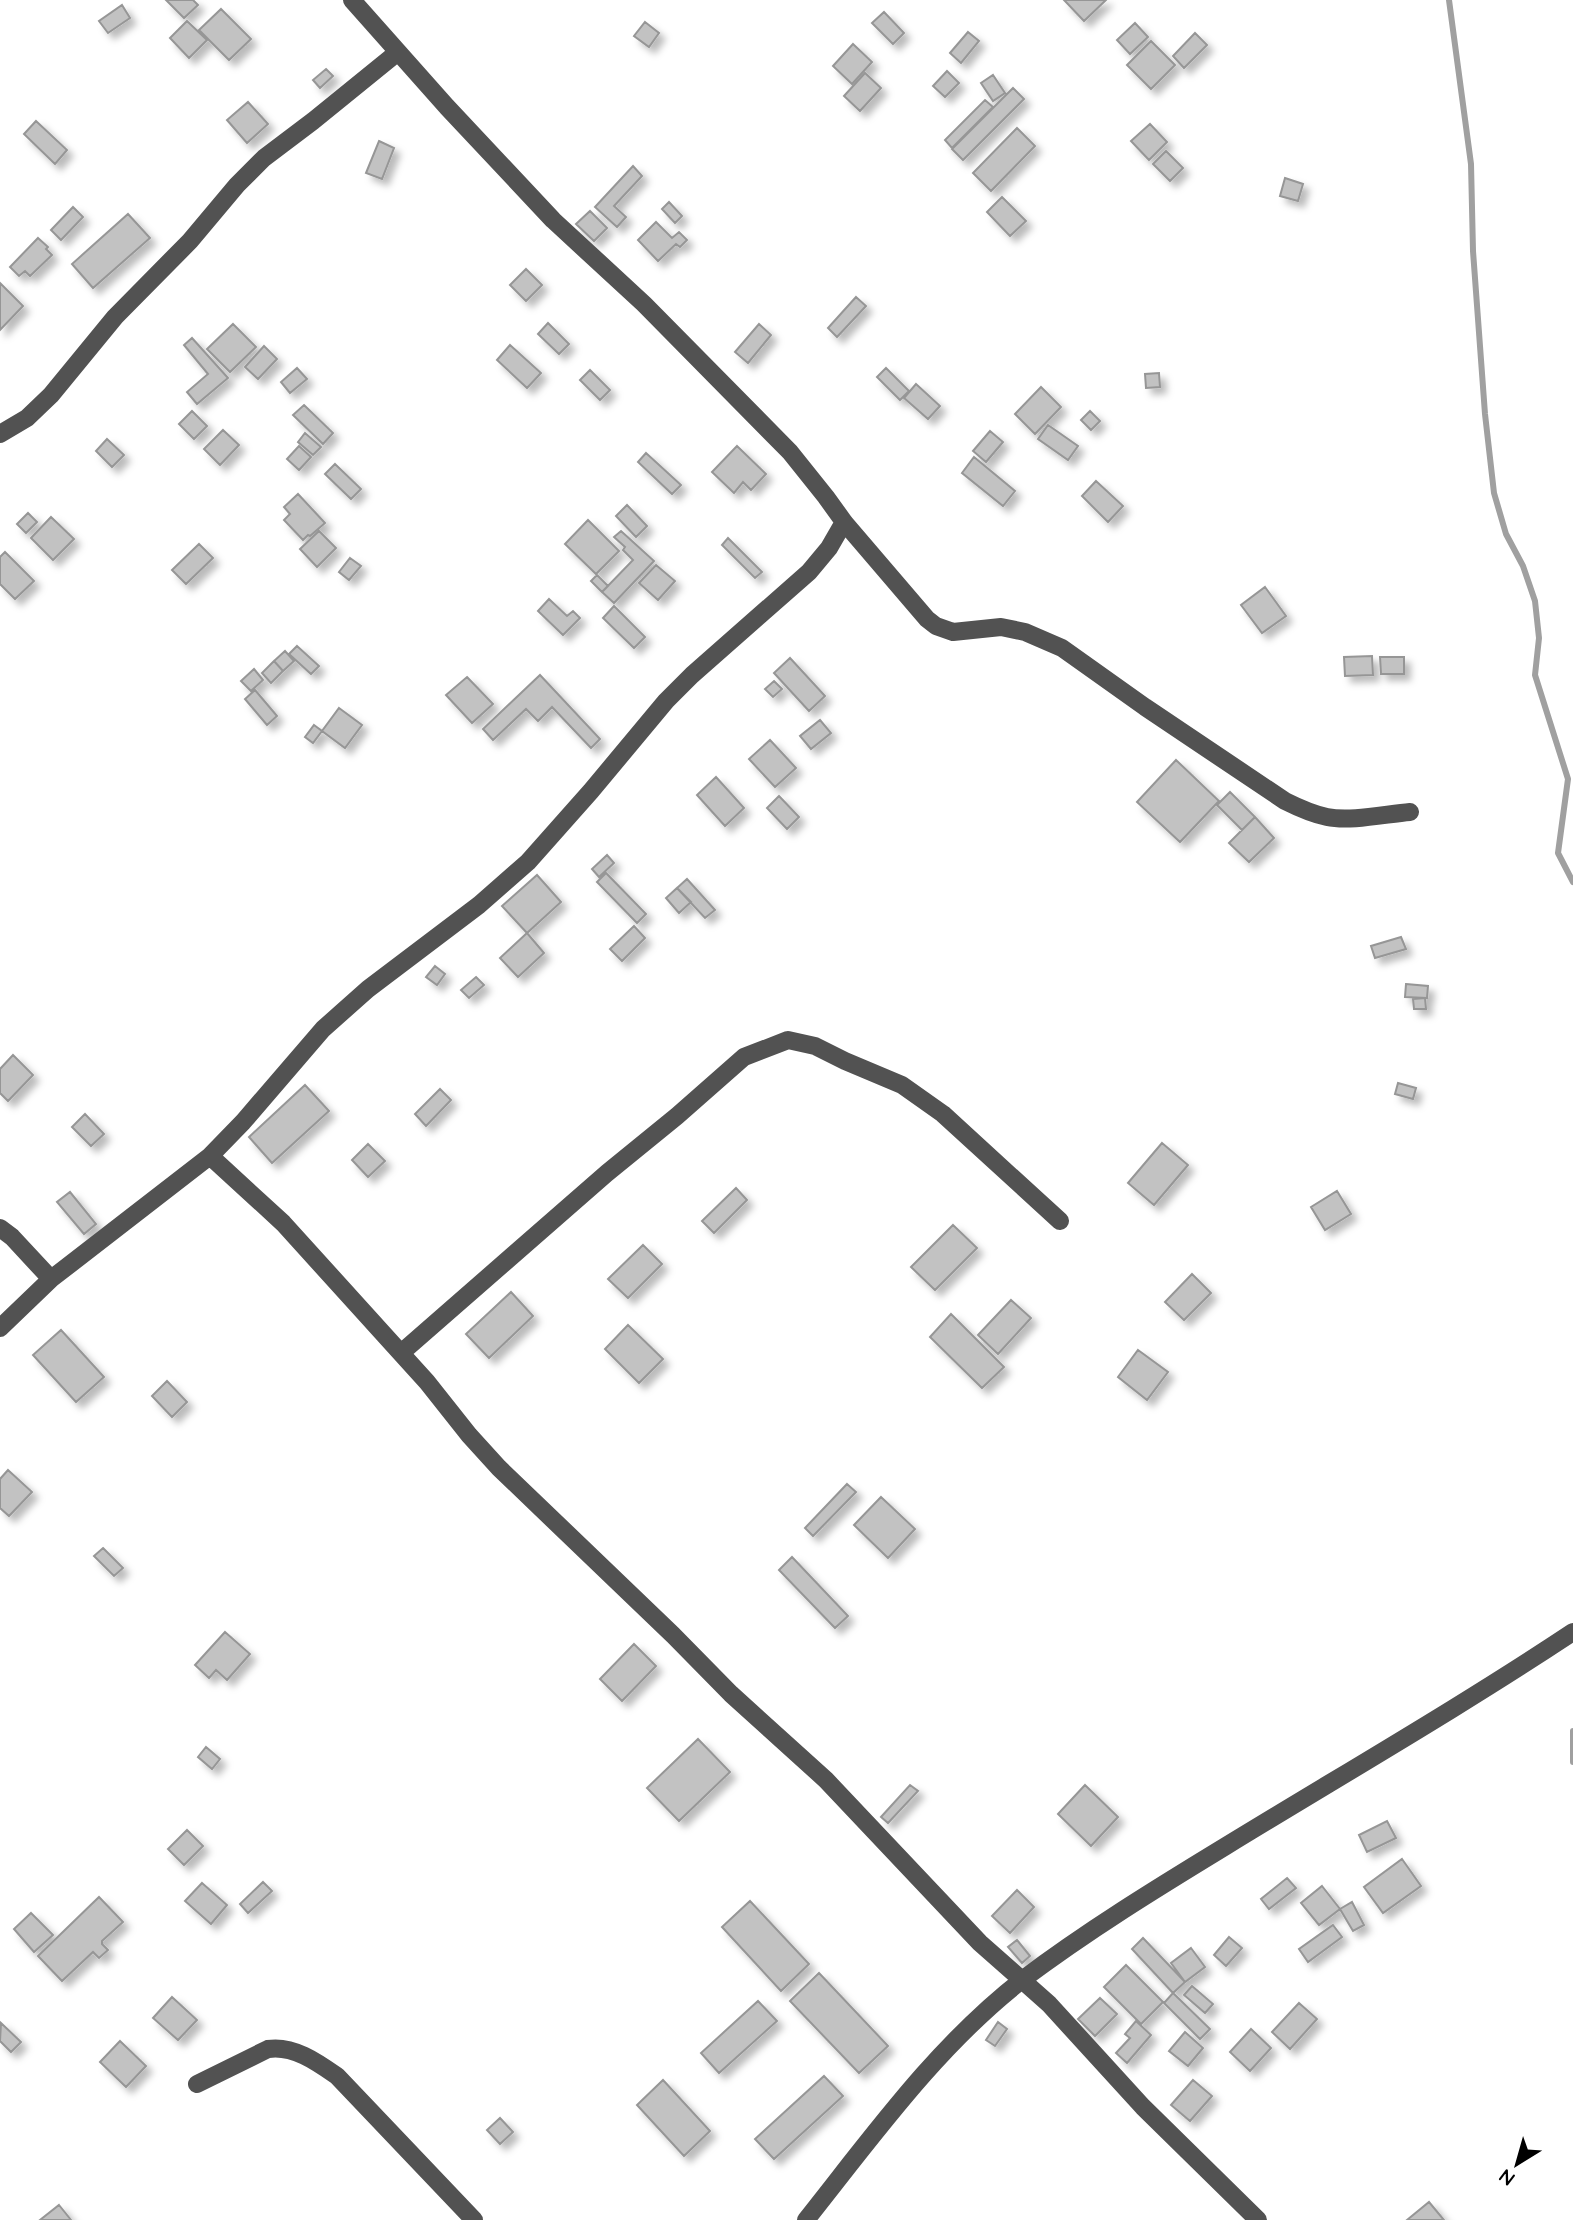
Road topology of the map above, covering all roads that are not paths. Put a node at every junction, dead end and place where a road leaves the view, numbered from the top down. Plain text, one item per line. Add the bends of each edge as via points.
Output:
1 (352, 0) edge
2 (398, 52) junction
3 (0, 434) edge
4 (844, 522) junction
5 (1410, 811) dead end
6 (210, 1156) junction
7 (1060, 1221) dead end
8 (0, 1228) edge
9 (51, 1279) junction
10 (0, 1328) edge
11 (401, 1353) junction
12 (1573, 1632) edge
13 (1022, 1981) junction
14 (197, 2084) dead end
15 (474, 2220) edge
16 (806, 2220) edge
17 (1258, 2220) edge

1 - 2 street
2 - 3 street via 264,158 114,317 51,395 27,418
2 - 4 street via 553,219 756,416
4 - 5 street via 936,626 953,632 1001,627 1062,648 1303,810 1329,818
4 - 6 street via 808,572 666,701 528,862 323,1029
6 - 9 street
6 - 11 street via 283,1223
7 - 11 street via 943,1114 902,1085 815,1046 788,1040 744,1057
8 - 9 street
9 - 10 street
11 - 13 street via 499,1468 826,1780 980,1943
12 - 13 street via 1145,1896
13 - 16 street via 979,2018 915,2086
13 - 17 street
14 - 15 street via 268,2049 281,2047 309,2059 337,2076

